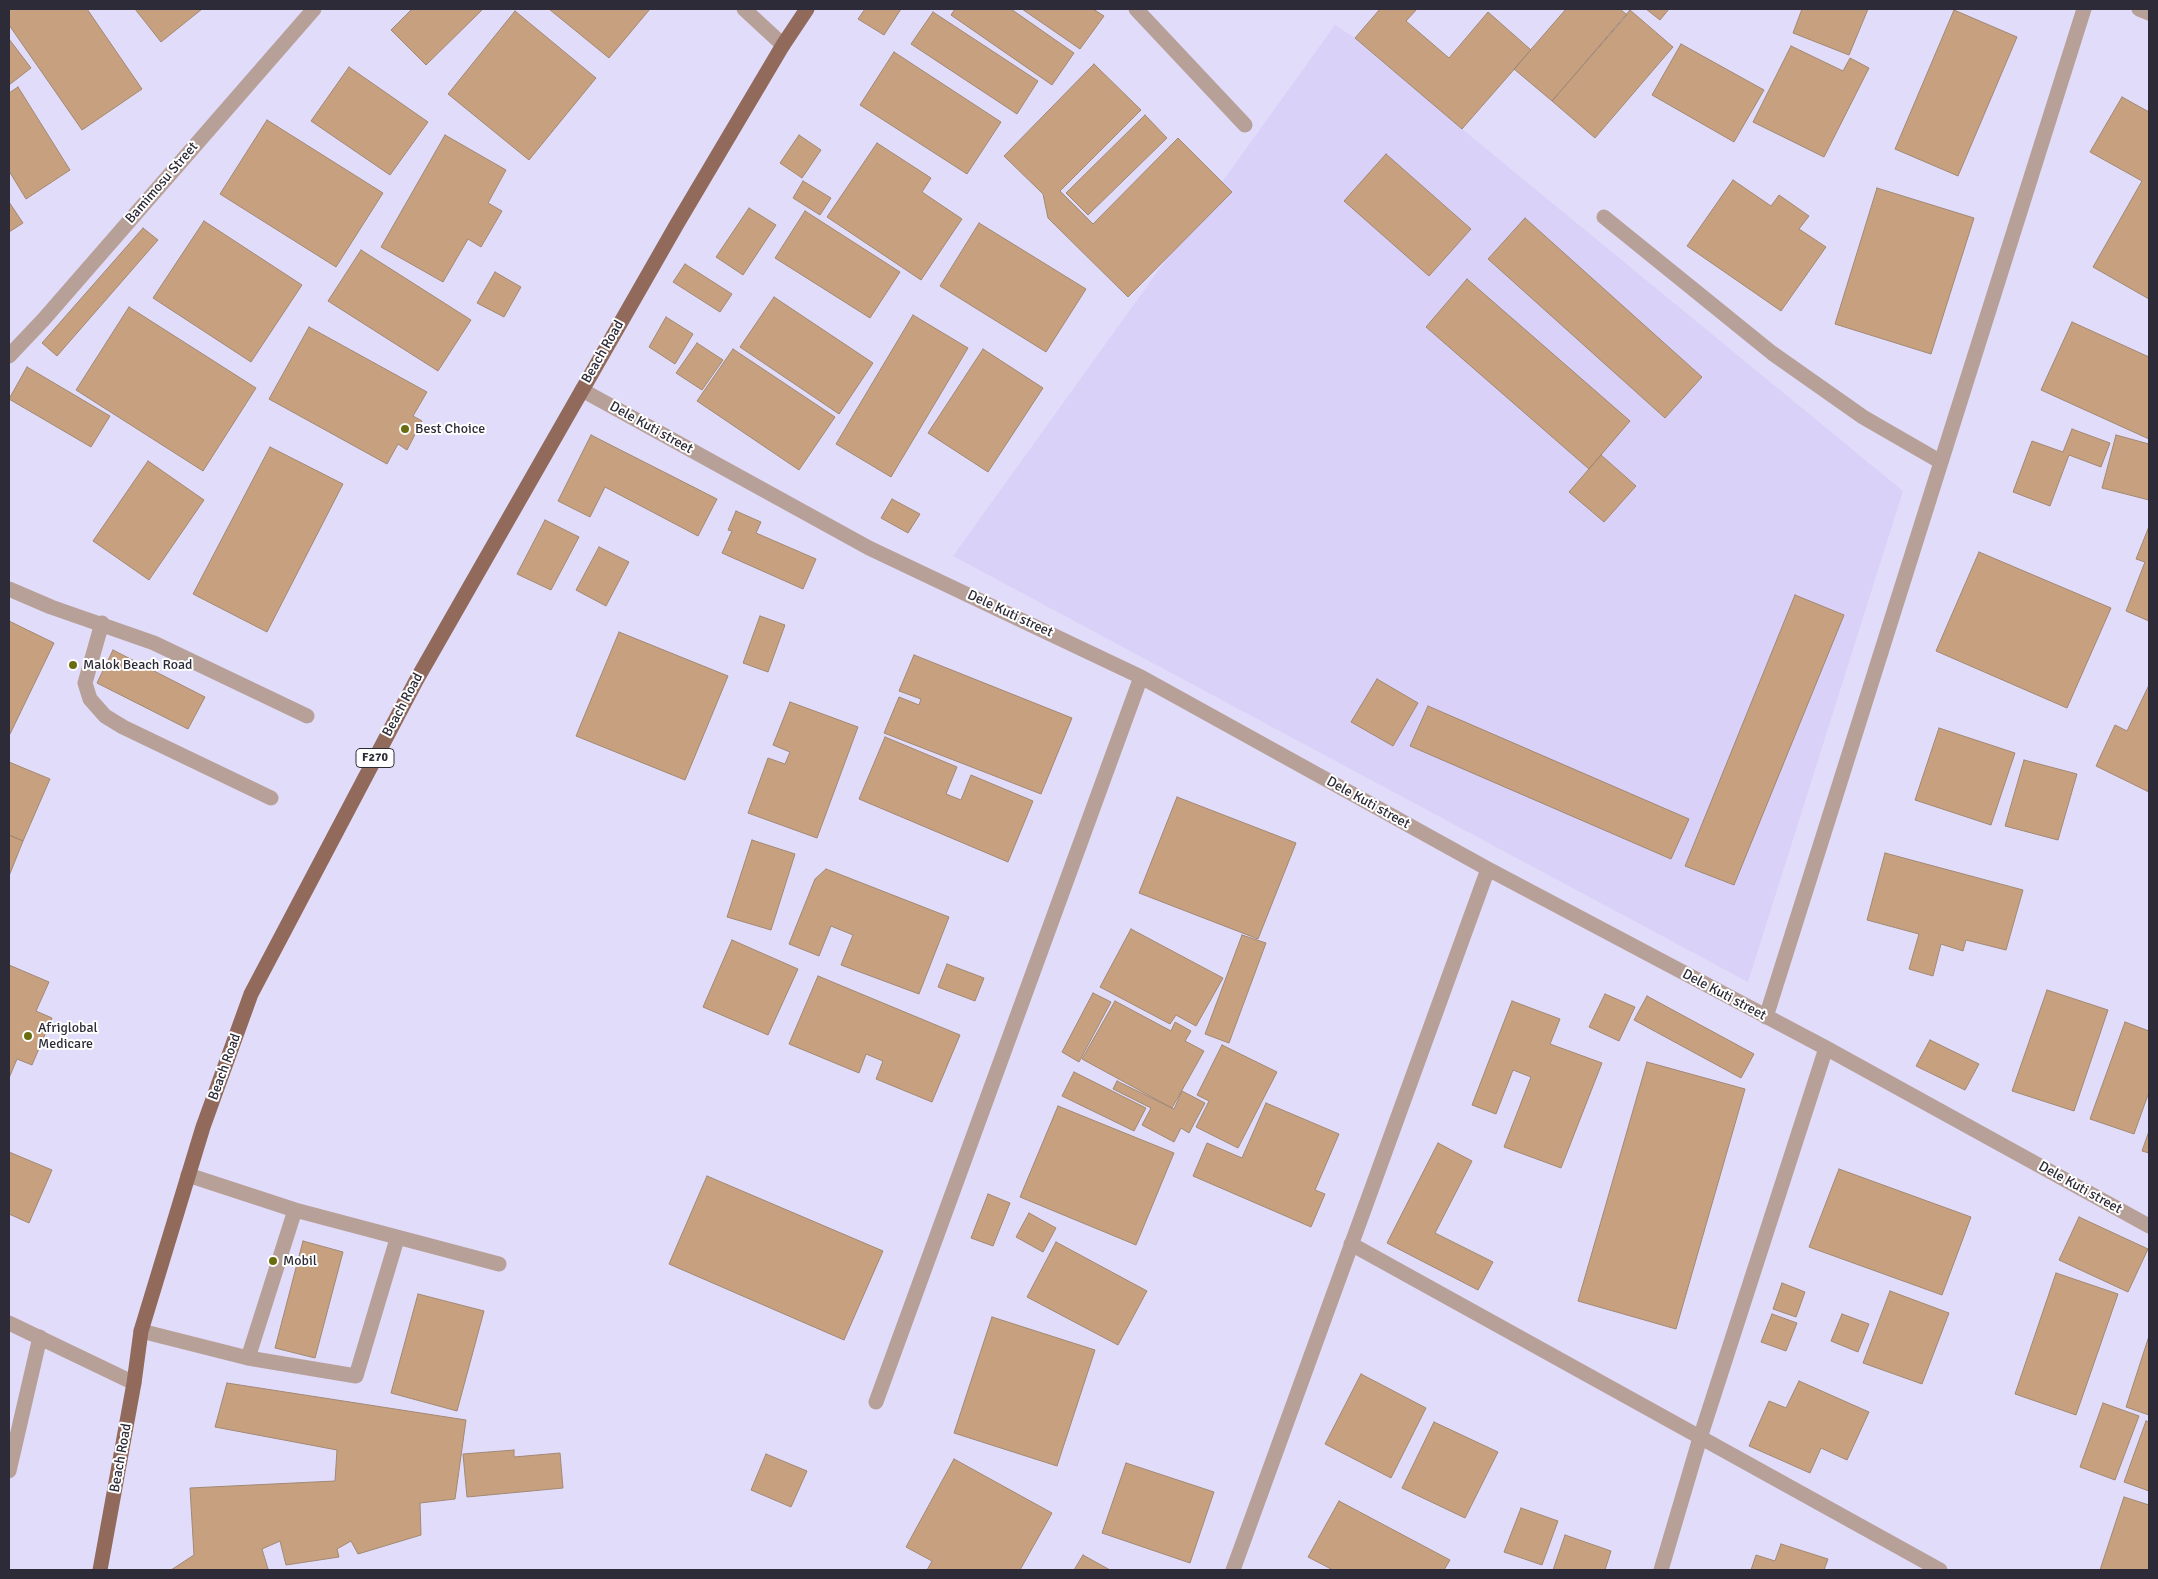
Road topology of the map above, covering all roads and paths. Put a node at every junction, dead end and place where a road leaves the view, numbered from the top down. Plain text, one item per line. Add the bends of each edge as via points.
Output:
1 (314, 9) edge
2 (744, 9) edge
3 (807, 9) edge
4 (1136, 9) edge
5 (2084, 9) edge
6 (2139, 9) edge
7 (2149, 14) edge
8 (783, 45) junction
9 (1245, 124) dead end
10 (1604, 217) dead end
11 (9, 356) edge
12 (582, 390) junction
13 (1941, 462) junction
14 (9, 589) edge
15 (102, 624) junction
16 (1141, 677) junction
17 (307, 716) dead end
18 (271, 798) dead end
19 (1488, 869) junction
20 (1766, 1017) junction
21 (1826, 1048) junction
22 (188, 1175) junction
23 (294, 1210) junction
24 (2149, 1226) edge
25 (397, 1239) junction
26 (1351, 1244) junction
27 (499, 1264) dead end
28 (9, 1323) edge
29 (142, 1331) junction
30 (40, 1337) junction
31 (248, 1358) junction
32 (134, 1383) junction
33 (876, 1402) dead end
34 (1700, 1438) junction
35 (9, 1471) edge
36 (100, 1570) edge
37 (1233, 1570) edge
38 (1661, 1570) edge
39 (1940, 1570) edge

1 - 11 street, Bamimosu Street
2 - 8 street
3 - 8 main road, Beach Road / F270
4 - 9 street
5 - 13 street
6 - 7 street
8 - 12 main road, Beach Road / F270
10 - 13 street via 1772,353 1863,417
12 - 16 street, Dele Kuti street via 869,548
12 - 22 main road, Beach Road / F270 via 417,679 251,994
13 - 20 street
14 - 15 street
15 - 17 street via 154,643
15 - 18 street via 85,683 90,699 106,716 122,727
16 - 19 street, Dele Kuti street
16 - 33 street
19 - 20 street, Dele Kuti street
19 - 26 street
20 - 21 street, Dele Kuti street
21 - 24 street, Dele Kuti street
21 - 34 street
22 - 23 street
22 - 29 main road, Beach Road / F270
23 - 25 street
23 - 31 street
25 - 27 street
25 - 31 street via 356,1376
26 - 34 street
26 - 37 street
28 - 30 street
29 - 31 street
29 - 32 main road, Beach Road / F270
30 - 32 street
30 - 35 street
32 - 36 main road, Beach Road / F270
34 - 38 street
34 - 39 street

